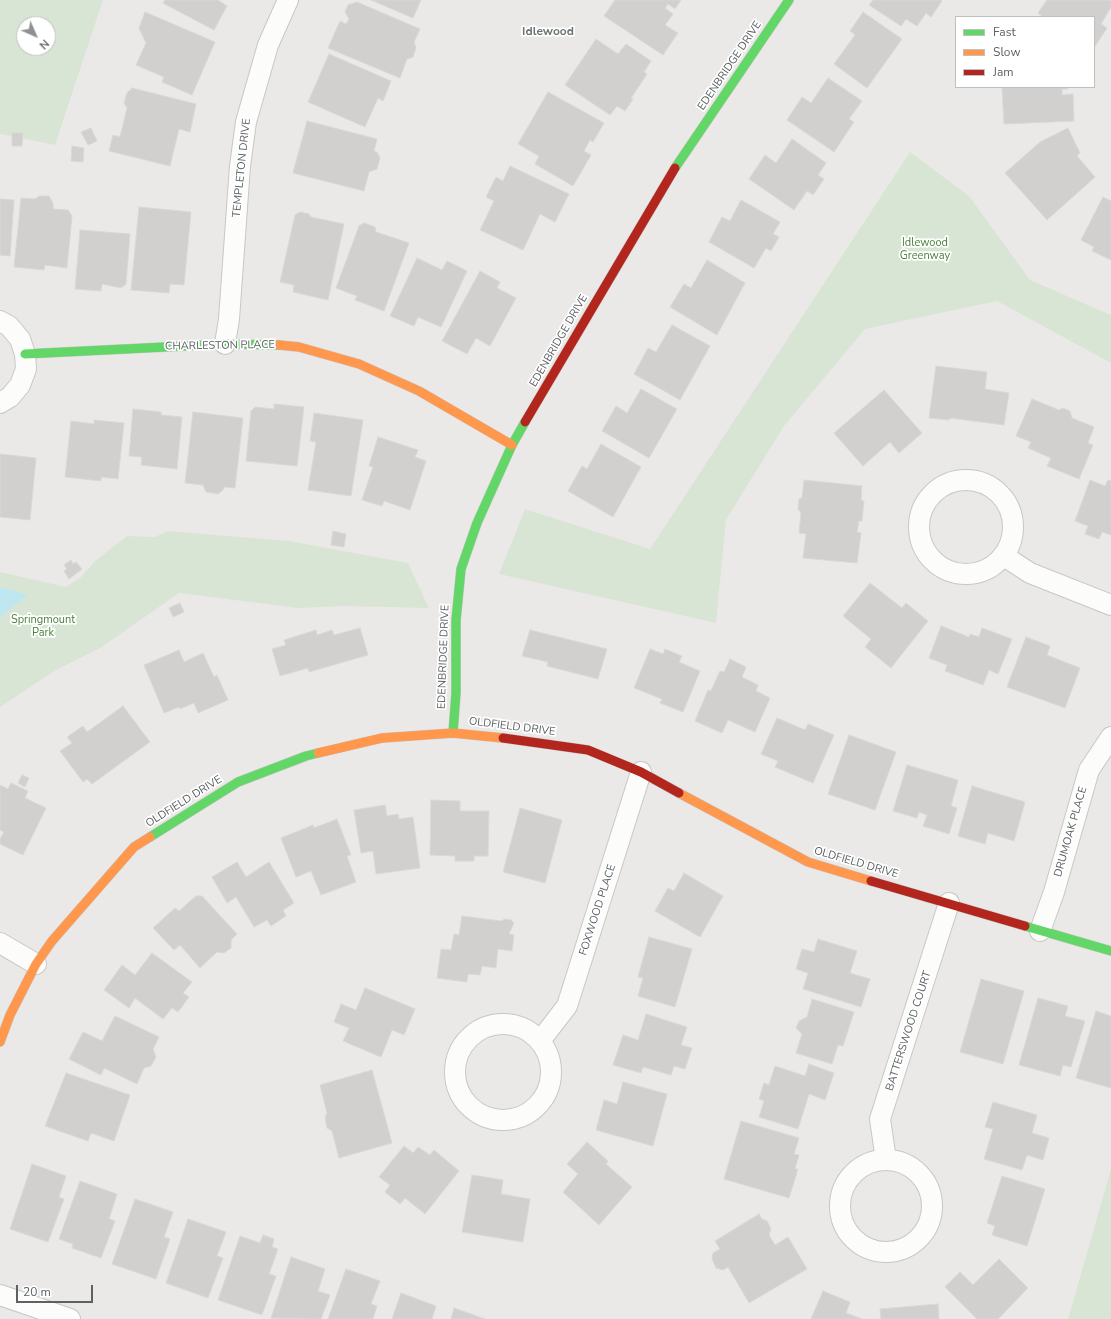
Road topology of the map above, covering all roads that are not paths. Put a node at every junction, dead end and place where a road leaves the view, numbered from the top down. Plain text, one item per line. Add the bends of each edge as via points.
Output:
1 (288, 0) edge
2 (789, 0) edge
3 (0, 321) edge
4 (225, 344) junction
5 (25, 354) junction
6 (0, 403) edge
7 (512, 445) junction
8 (1004, 556) junction
9 (1111, 605) edge
10 (453, 733) junction
11 (1111, 737) edge
12 (641, 772) junction
13 (949, 902) junction
14 (1040, 931) junction
15 (0, 943) edge
16 (1111, 951) edge
17 (36, 964) junction
18 (540, 1041) junction
19 (0, 1042) edge
20 (886, 1160) junction
21 (0, 1295) edge
22 (70, 1319) edge

1 - 4 street, TEMPLETON DRIVE via 268,45 246,122
2 - 7 street, EDENBRIDGE DRIVE via 668,178
3 - 5 street via 9,326 20,338
4 - 5 street, CHARLESTON PLACE
4 - 7 street, CHARLESTON PLACE via 299,347 359,364 419,391
5 - 6 street via 26,370 20,384 10,397
7 - 10 street, EDENBRIDGE DRIVE via 477,523 461,569 456,620
8 - 8 street via 1011,542 1013,518 1007,503 996,490 985,483 959,480 938,489 926,501 919,528 920,537 926,552 935,562 949,571 973,574 989,569
8 - 9 street via 1030,573
10 - 12 street, OLDFIELD DRIVE via 529,740 588,750
10 - 17 street, OLDFIELD DRIVE via 375,740 306,756 238,782 134,847 52,940
11 - 14 street, DRUMOAK PLACE via 1089,770 1054,892
12 - 13 street, OLDFIELD DRIVE via 808,862
12 - 18 street, FOXWOOD PLACE via 567,1006
13 - 14 street, OLDFIELD DRIVE
13 - 20 street, BATTERSWOOD COURT via 880,1119
14 - 16 street, OLDFIELD DRIVE
15 - 17 street
17 - 19 street, OLDFIELD DRIVE
18 - 18 street via 528,1030 512,1024 496,1024 476,1031 464,1043 454,1068 456,1085 464,1101 477,1113 494,1119 510,1120 536,1107 547,1092 551,1076 550,1059
20 - 20 street via 870,1163 849,1178 842,1193 840,1208 846,1229 856,1242 874,1250 890,1252 906,1248 925,1231 931,1218 932,1202 923,1178 911,1167 897,1161
21 - 22 street

